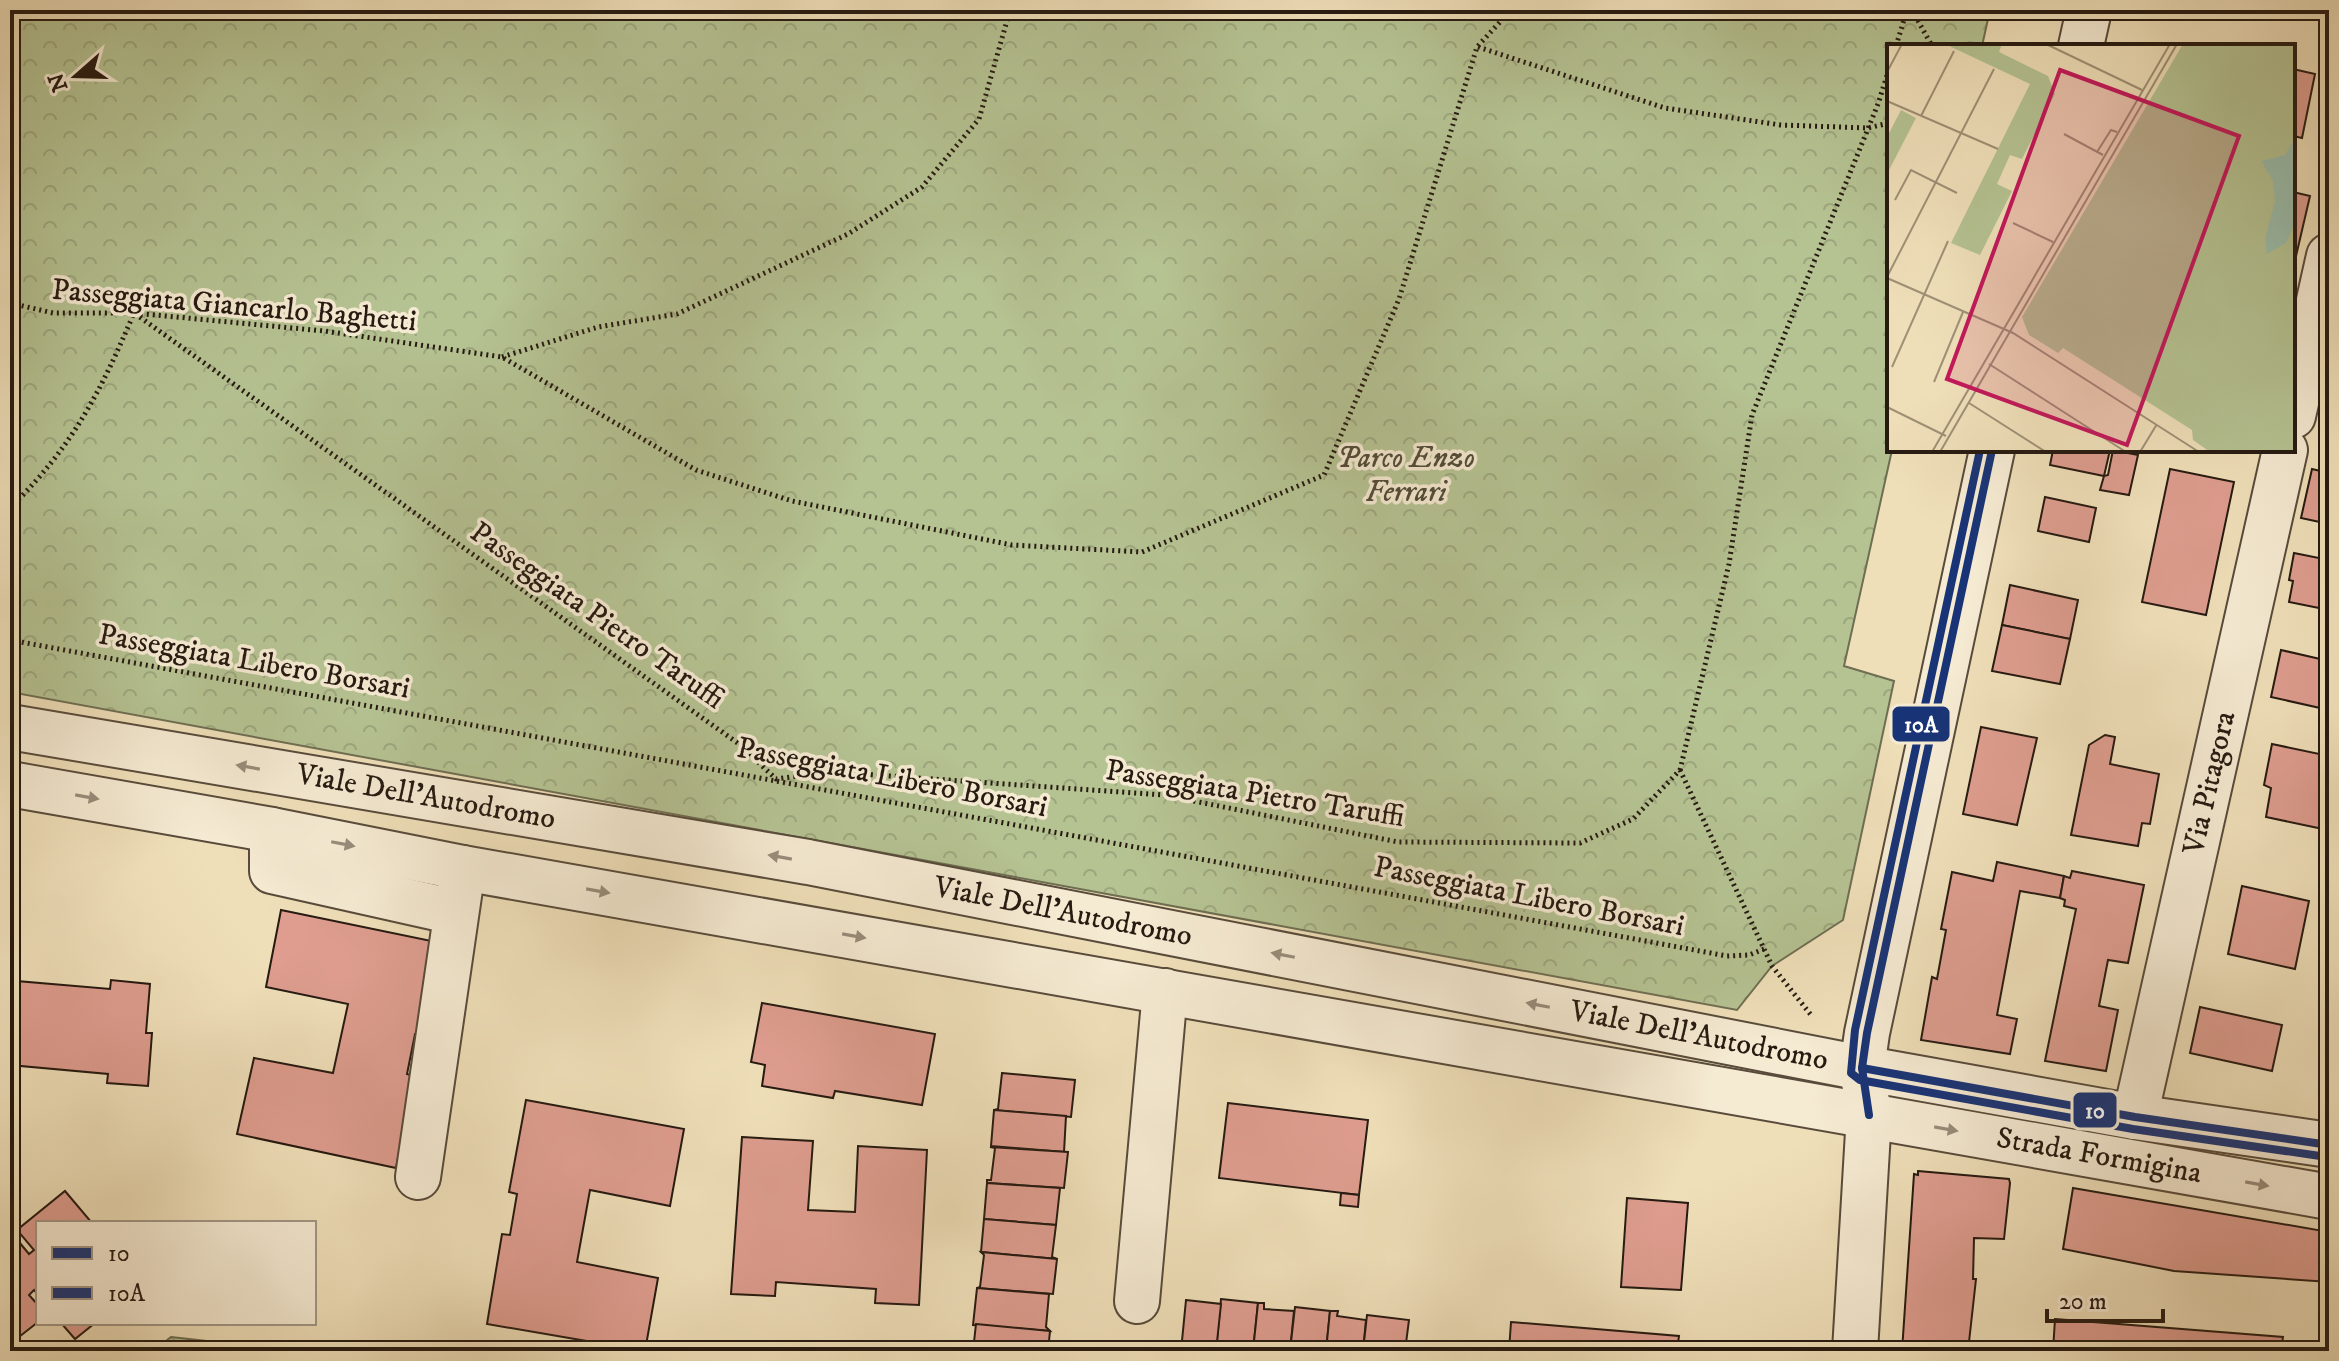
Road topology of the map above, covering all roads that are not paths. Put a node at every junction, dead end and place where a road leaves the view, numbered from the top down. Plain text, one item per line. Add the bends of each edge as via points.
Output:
1 (2089, 10) edge
2 (2081, 44) edge
3 (2329, 256) edge
4 (2295, 407) edge
5 (1992, 452) edge
6 (2285, 452) edge
7 (10, 727) edge
8 (10, 784) edge
9 (272, 830) junction
10 (463, 868) junction
11 (455, 912) junction
12 (1165, 991) junction
13 (1862, 1068) junction
14 (1869, 1115) junction
15 (2135, 1117) junction
16 (2329, 1145) edge
17 (418, 1177) dead end
18 (2329, 1197) edge
19 (1137, 1301) dead end
20 (1855, 1351) edge

1 - 2 street
3 - 4 street
5 - 13 street
6 - 15 street, Via Pitagora
13 -> 7 street, Viale Dell'Autodromo via 808,862
8 -> 9 street, Viale Dell'Autodromo
9 -> 10 street, Viale Dell'Autodromo
9 - 11 street via 272,871
10 - 11 street
10 -> 12 street, Viale Dell'Autodromo
11 - 17 street
12 - 14 street, Viale Dell'Autodromo
12 - 19 street
13 - 14 street, Viale Dell'Autodromo
13 - 15 street, Strada Formigina
14 -> 18 street, Strada Formigina
14 - 20 street
15 - 16 street, Strada Formigina

